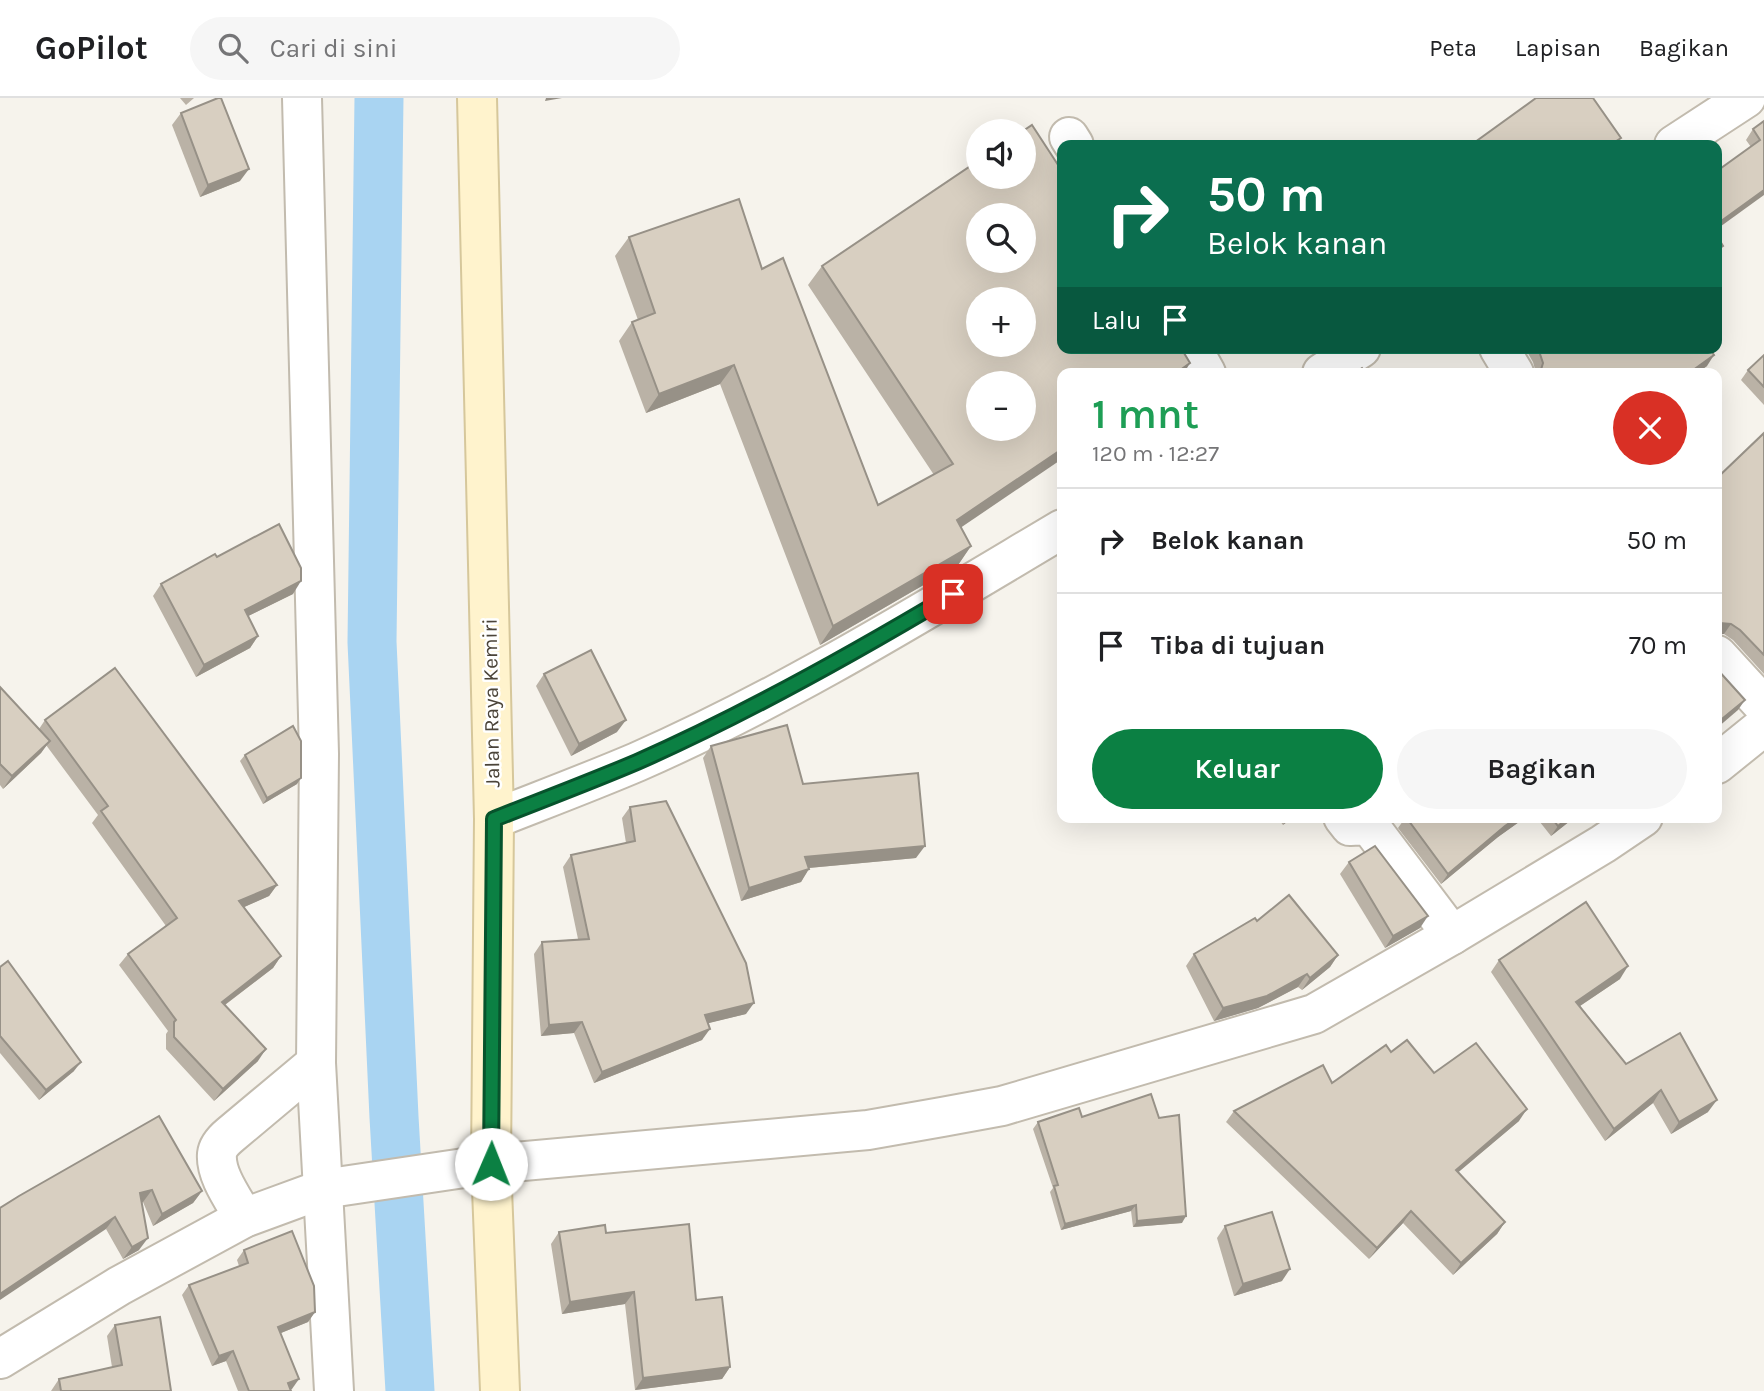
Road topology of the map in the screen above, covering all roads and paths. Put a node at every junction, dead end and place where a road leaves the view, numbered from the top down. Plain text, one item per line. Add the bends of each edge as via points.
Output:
1 (302, 98) edge
2 (477, 98) edge
3 (1746, 98) edge
4 (1682, 140) edge
5 (1352, 354) edge
6 (1330, 368) edge
7 (1057, 532) edge
8 (1722, 660) edge
9 (1764, 706) edge
10 (1764, 726) edge
11 (1722, 760) edge
12 (494, 819) junction
13 (1348, 823) edge
14 (1634, 823) edge
15 (1452, 935) junction
16 (316, 1063) junction
17 (473, 1166) junction
18 (332, 1187) junction
19 (244, 1218) junction
20 (0, 1359) edge
21 (334, 1391) edge
22 (500, 1391) edge

1 - 16 street via 319,754
2 - 12 main road, Jalan Raya Kemiri
3 - 4 street
5 - 6 street
7 - 12 street via 865,646 748,708 638,761
8 - 9 street
10 - 11 street
12 - 17 main road, Jalan Raya Kemiri
13 - 15 street via 1373,829
14 - 15 street
15 - 17 street via 1314,1014 1002,1106 868,1129
16 - 18 street
16 - 19 street via 220,1146 221,1175
17 - 18 street
17 - 22 main road, Jalan Raya Kemiri
18 - 19 street
18 - 21 street
19 - 20 street via 118,1286

